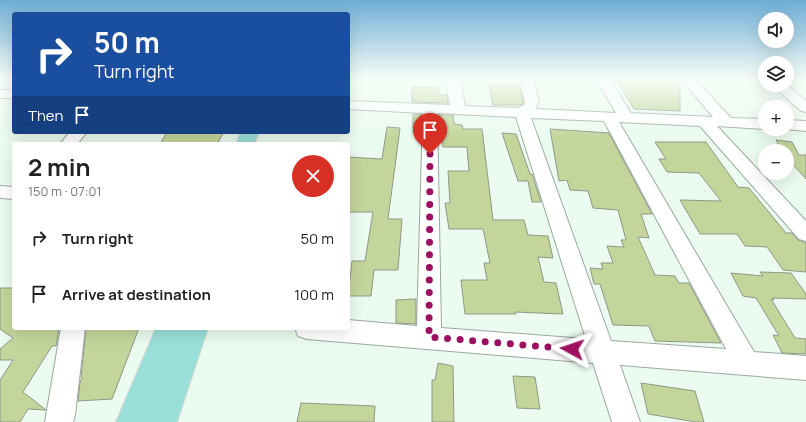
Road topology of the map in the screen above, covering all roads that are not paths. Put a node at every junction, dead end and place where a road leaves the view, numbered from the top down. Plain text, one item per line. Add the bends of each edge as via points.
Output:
1 (456, 99) edge
2 (531, 99) edge
3 (610, 99) edge
4 (705, 99) edge
5 (795, 99) edge
6 (350, 105) edge
7 (430, 108) junction
8 (806, 108) edge
9 (458, 109) junction
10 (522, 112) junction
11 (618, 117) junction
12 (704, 121) junction
13 (726, 122) junction
14 (758, 124) edge
15 (794, 125) edge
16 (806, 126) edge
17 (77, 134) edge
18 (70, 142) edge
19 (0, 192) edge
20 (12, 193) edge
21 (806, 234) edge
22 (73, 330) edge
23 (169, 330) edge
24 (193, 330) edge
25 (334, 330) edge
26 (429, 337) junction
27 (603, 352) junction
28 (747, 363) junction
29 (806, 368) edge
30 (59, 422) edge
31 (132, 422) edge
32 (160, 422) edge
33 (626, 422) edge

1 - 9 street
2 - 10 street via 530,107
3 - 11 street
4 - 13 street
5 - 8 street
6 - 7 street
7 - 9 street
7 - 26 street
9 - 10 street
10 - 11 street
10 - 27 street
11 - 12 street
11 - 28 street
12 - 13 street
12 - 21 street
13 - 14 street
15 - 16 street
17 - 18 street
19 - 20 street
22 - 30 street
23 - 31 main road
24 - 32 main road
25 - 26 street
26 - 27 street
27 - 28 street
27 - 33 street
28 - 29 street

